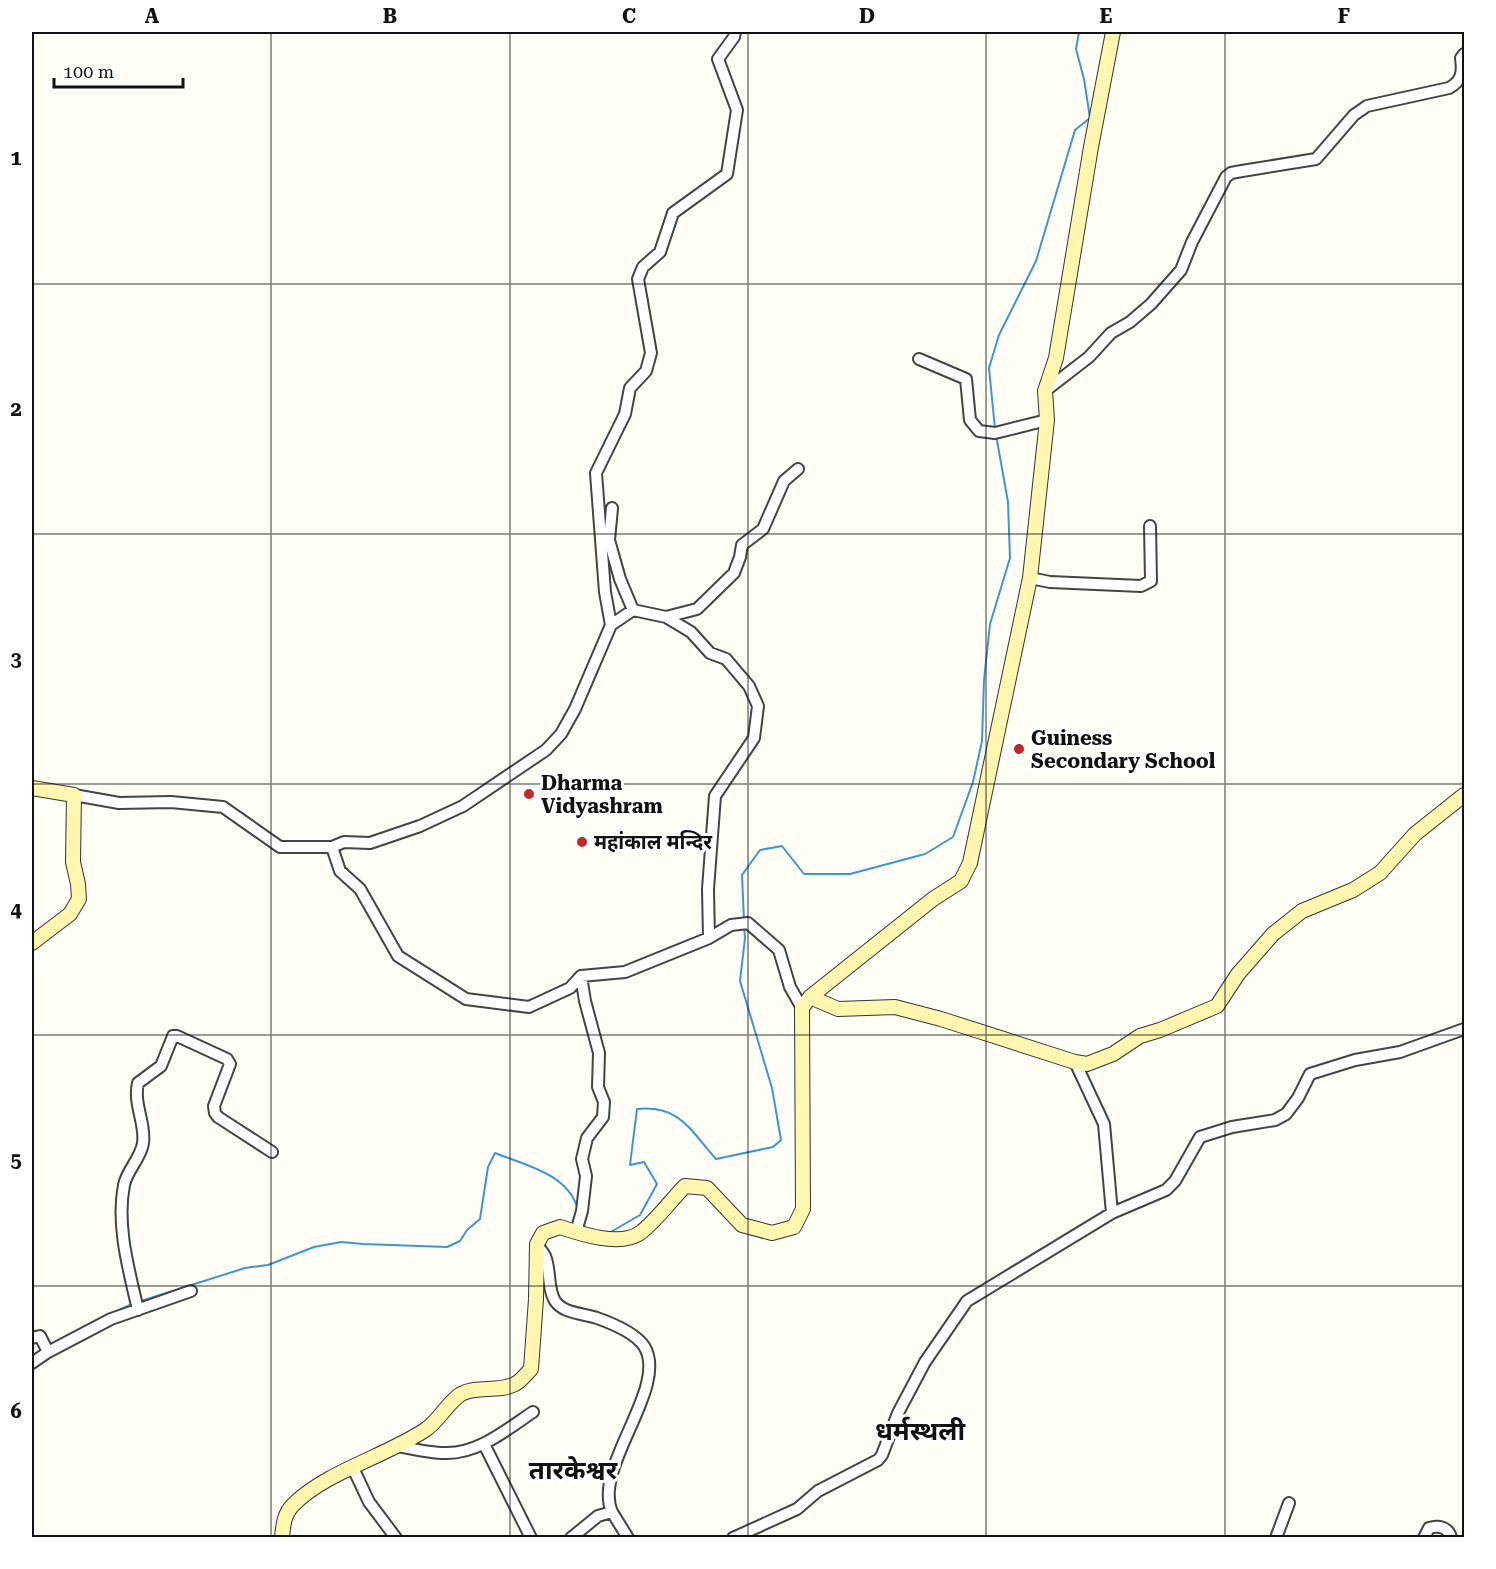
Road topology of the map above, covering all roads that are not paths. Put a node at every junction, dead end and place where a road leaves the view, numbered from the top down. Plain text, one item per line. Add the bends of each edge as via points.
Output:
1 (735, 32) edge
2 (1113, 32) edge
3 (1464, 54) edge
4 (919, 359) dead end
5 (1045, 391) junction
6 (1047, 420) junction
7 (798, 469) dead end
8 (612, 508) dead end
9 (1150, 526) dead end
10 (1030, 578) junction
11 (633, 610) junction
12 (666, 617) junction
13 (611, 625) junction
14 (32, 788) edge
15 (74, 795) junction
16 (1464, 795) edge
17 (332, 847) junction
18 (709, 938) junction
19 (32, 943) edge
20 (581, 976) junction
21 (806, 1003) junction
22 (1464, 1029) edge
23 (1075, 1062) junction
24 (272, 1152) dead end
25 (1112, 1213) junction
26 (578, 1229) junction
27 (537, 1244) junction
28 (191, 1291) dead end
29 (138, 1310) junction
30 (37, 1338) edge
31 (48, 1352) junction
32 (32, 1363) edge
33 (532, 1412) dead end
34 (484, 1444) junction
35 (398, 1446) junction
36 (353, 1468) junction
37 (1289, 1503) dead end
38 (612, 1512) junction
39 (282, 1538) edge
40 (396, 1538) edge
41 (531, 1538) edge
42 (571, 1538) edge
43 (628, 1538) edge
44 (733, 1538) edge
45 (1276, 1538) edge
46 (1424, 1538) edge
47 (1451, 1538) edge

1 - 13 street via 718,59 737,110 727,174 673,213 660,252 643,267 638,279 651,353 646,371 630,388 625,414 596,473
2 - 5 street via 1056,358
3 - 5 street via 1462,77 1456,84 1367,106 1354,115 1316,159 1226,177 1181,270 1151,304
4 - 6 street via 966,379 970,420 979,431 995,433
5 - 6 street
6 - 10 street
7 - 12 street via 784,481 763,529 742,545 734,573 697,609
8 - 11 street via 609,540
9 - 10 street via 1151,581 1141,586
10 - 21 street via 970,863 961,881 933,899
11 - 12 street
11 - 13 street
12 - 18 street via 691,632 710,653 726,659 749,687 758,706 754,738 715,796 708,889
13 - 17 street via 575,709 561,734 546,750 463,806 420,826 370,843 344,842
14 - 15 street
15 - 17 street via 119,803 223,807 280,847
15 - 19 street via 73,861 79,899 70,914
16 - 23 street via 1415,834 1380,873 1353,891 1302,911 1273,934 1238,974 1217,1006 1140,1036 1113,1054 1087,1064
17 - 20 street via 340,871 360,888 398,956 466,999 529,1007 570,988
18 - 20 street via 625,972
18 - 21 street via 731,925 748,923 779,950 790,987
20 - 26 street via 599,1053 598,1087 604,1102 603,1117 587,1138 582,1159 586,1176
21 - 23 street via 838,1009 895,1007
21 - 26 street via 804,1209 794,1227 772,1233 742,1225 707,1188 685,1186 639,1234 615,1240
22 - 25 street via 1400,1052 1310,1074 1286,1113 1275,1120 1200,1137 1166,1190
23 - 25 street via 1104,1124
24 - 29 street via 215,1113 214,1106 230,1064 228,1059 173,1036 161,1066 137,1086 144,1141 125,1182 121,1214
25 - 44 street via 967,1302 925,1362 878,1460 818,1491 797,1509
26 - 27 street via 560,1227 543,1233
27 - 35 street via 531,1369 516,1384 461,1395 428,1428
27 - 38 street via 545,1257 555,1300 564,1309 596,1317 632,1335 644,1346 648,1382 612,1476 608,1492
28 - 29 street
29 - 31 street via 111,1319
30 - 31 street
31 - 32 street
33 - 34 street
34 - 35 street via 444,1454
34 - 41 street
35 - 36 street
36 - 39 street via 292,1504 284,1519
36 - 40 street via 369,1502
37 - 45 street
38 - 42 street via 598,1516
38 - 43 street
46 - 47 street via 1429,1528 1443,1527

